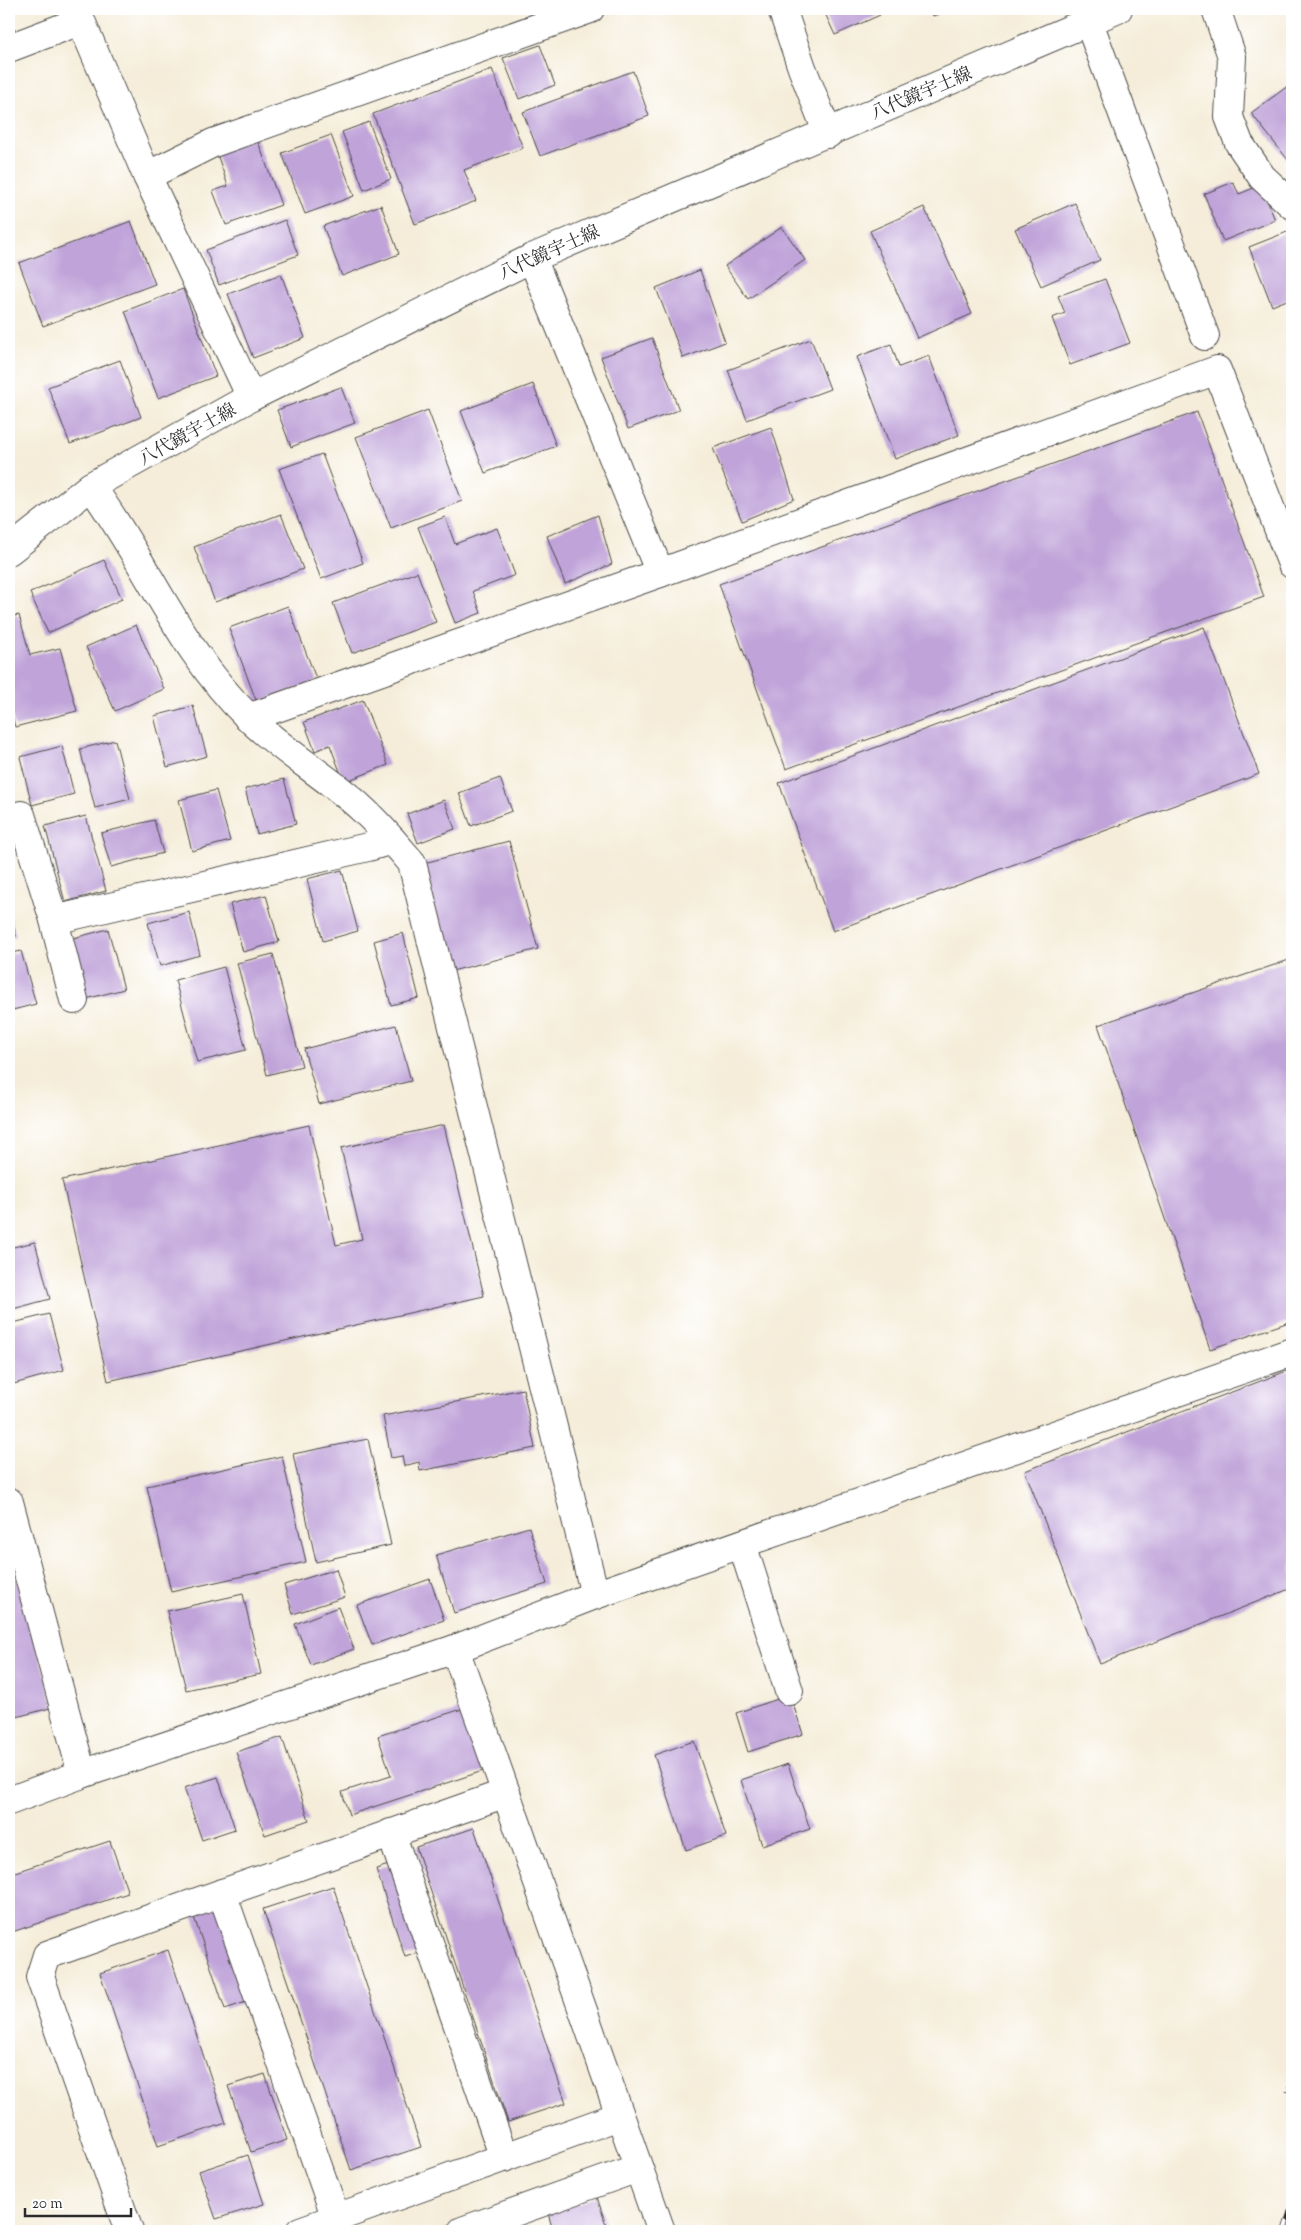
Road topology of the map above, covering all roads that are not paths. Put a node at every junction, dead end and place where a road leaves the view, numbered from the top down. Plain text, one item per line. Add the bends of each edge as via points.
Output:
1 (590, 9) edge
2 (782, 9) edge
3 (1118, 9) edge
4 (1216, 9) edge
5 (78, 15) edge
6 (1086, 15) edge
7 (9, 48) edge
8 (828, 134) junction
9 (147, 176) junction
10 (1292, 205) edge
11 (532, 258) junction
12 (1205, 336) dead end
13 (251, 397) junction
14 (92, 486) junction
15 (9, 551) edge
16 (1292, 564) edge
17 (660, 572) junction
18 (248, 718) junction
19 (21, 815) dead end
20 (392, 840) junction
21 (54, 920) junction
22 (74, 1000) dead end
23 (1292, 1352) edge
24 (9, 1502) edge
25 (742, 1544) junction
26 (595, 1595) junction
27 (454, 1649) junction
28 (789, 1691) dead end
29 (82, 1774) junction
30 (506, 1793) junction
31 (9, 1801) edge
32 (391, 1833) junction
33 (222, 1893) junction
34 (619, 2116) junction
35 (504, 2158) junction
36 (638, 2168) junction
37 (336, 2218) junction
38 (130, 2231) edge
39 (300, 2231) edge
40 (462, 2231) edge
41 (661, 2231) edge

1 - 9 street via 212,143
2 - 8 street
3 - 6 street, 八代鏡宇土線
4 - 10 street via 1232,56 1229,117 1239,143 1262,177
5 - 7 street
5 - 9 street
6 - 8 street, 八代鏡宇土線
6 - 12 street
8 - 11 street, 八代鏡宇土線
9 - 13 street
11 - 13 street, 八代鏡宇土線
11 - 17 street
13 - 14 street, 八代鏡宇土線
14 - 15 street, 八代鏡宇土線
14 - 18 street via 202,664
16 - 17 street via 1218,370
17 - 18 street
18 - 20 street via 360,807
19 - 21 street
20 - 21 street
20 - 26 street via 412,862
21 - 22 street
23 - 25 street
24 - 29 street
25 - 26 street
25 - 28 street
26 - 27 street
27 - 29 street
27 - 30 street
29 - 31 street
30 - 32 street
30 - 34 street
32 - 33 street
32 - 35 street
33 - 37 street
33 - 38 street via 47,1955 40,1977
34 - 35 street
34 - 36 street
35 - 37 street
36 - 40 street
36 - 41 street
37 - 39 street

